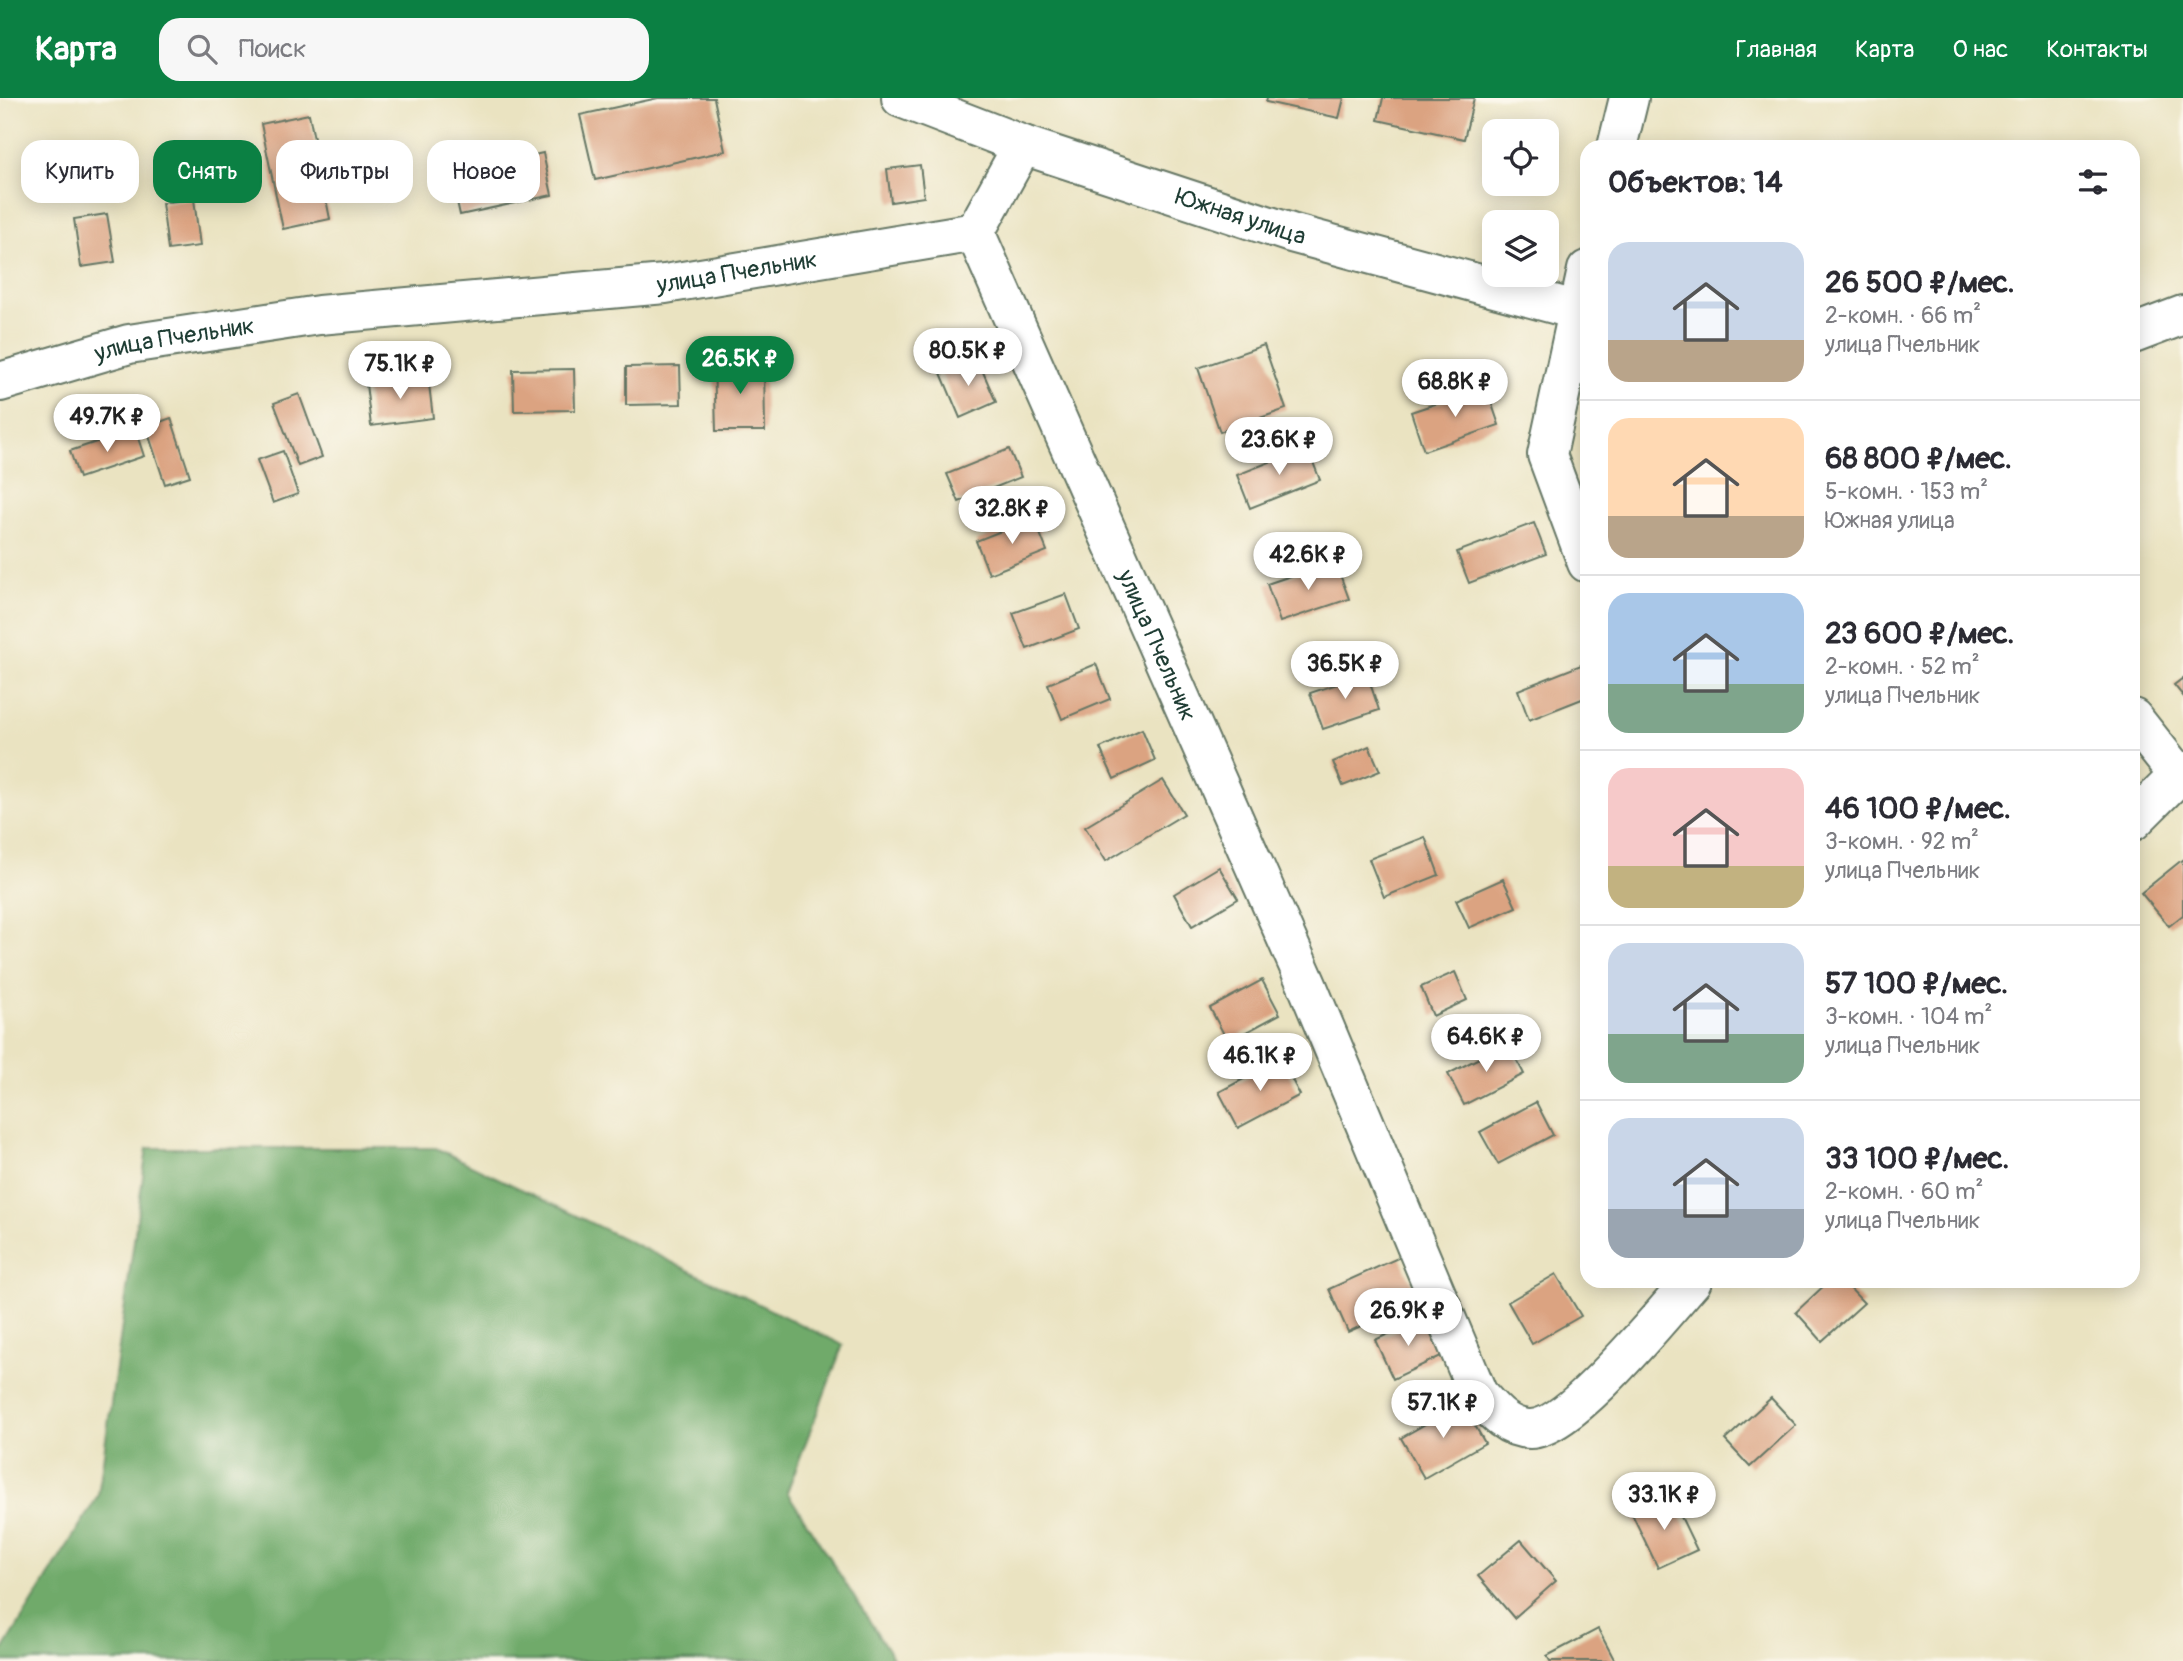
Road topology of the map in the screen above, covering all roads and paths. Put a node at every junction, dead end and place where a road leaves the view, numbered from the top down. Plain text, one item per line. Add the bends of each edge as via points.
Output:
1 (901, 98) edge
2 (1629, 98) edge
3 (1619, 140) edge
4 (1023, 145) junction
5 (975, 232) junction
6 (1580, 311) edge
7 (2183, 315) edge
8 (1580, 320) edge
9 (2140, 331) edge
10 (0, 383) edge
11 (1580, 544) edge
12 (2140, 726) edge
13 (2181, 773) edge
14 (2140, 814) edge
15 (1686, 1288) edge

1 - 4 street, Южная улица
2 - 3 street
4 - 5 street
4 - 6 street, Южная улица via 1291,233
5 - 10 street, улица Пчельник via 665,284 319,315 129,344
5 - 15 street, улица Пчельник via 1307,985 1478,1394 1513,1426 1532,1430 1554,1423 1588,1395
7 - 9 street
8 - 11 street via 1547,455
12 - 13 street
13 - 14 street

